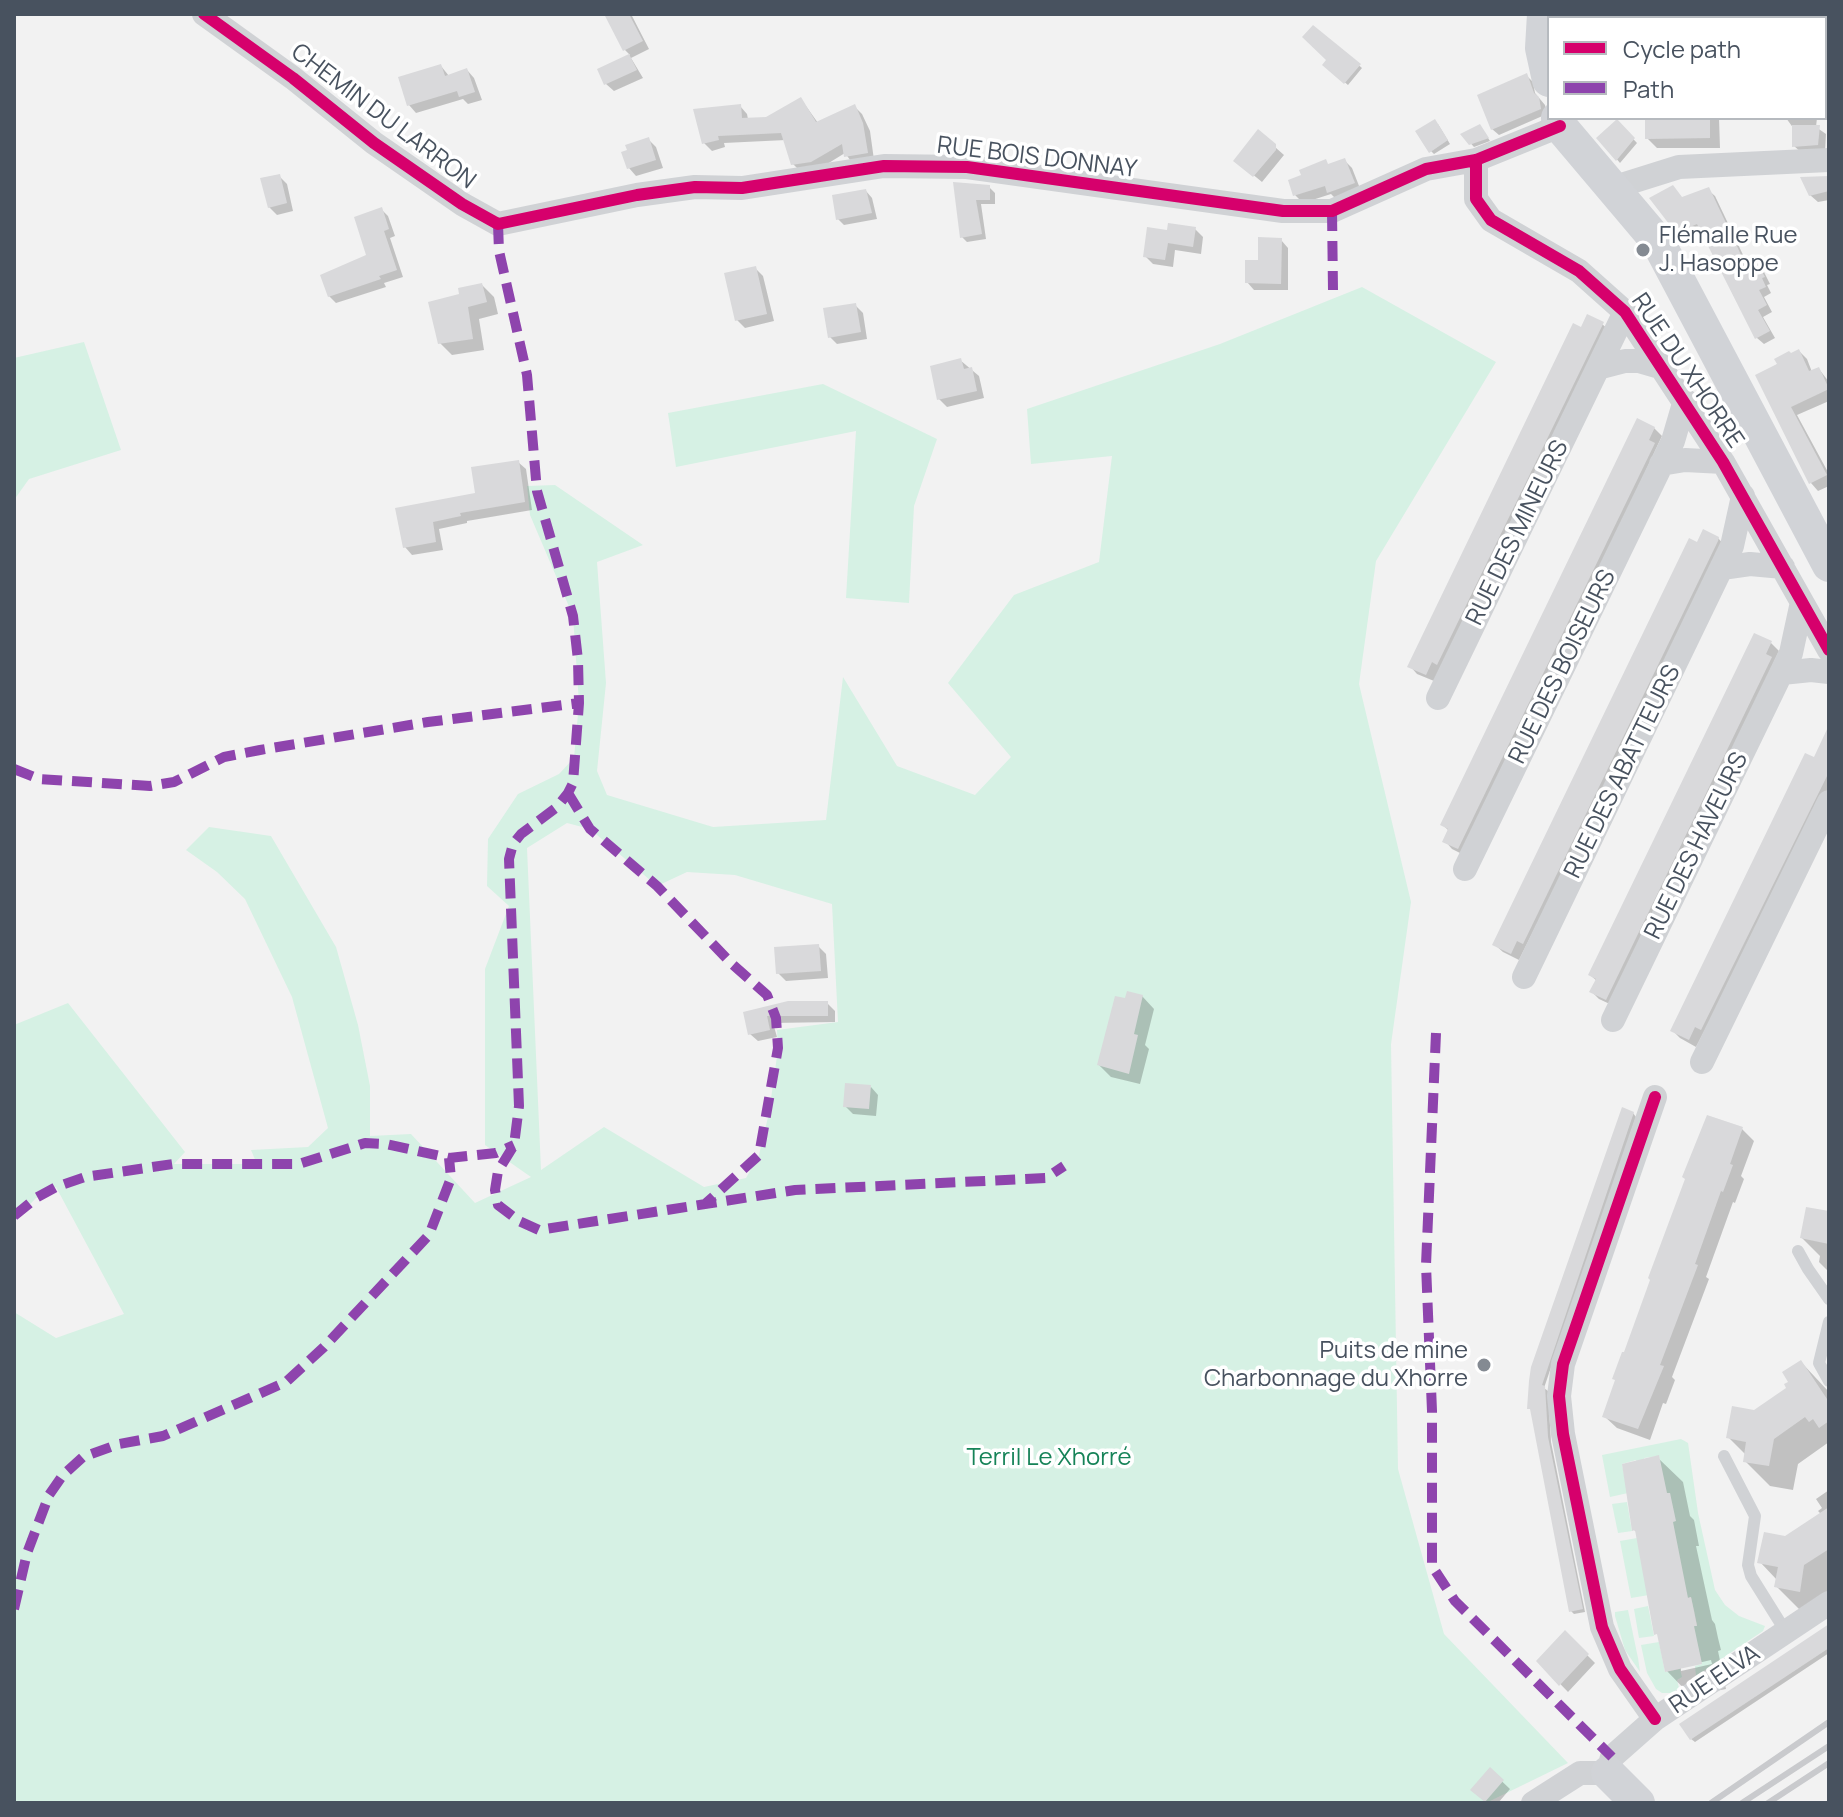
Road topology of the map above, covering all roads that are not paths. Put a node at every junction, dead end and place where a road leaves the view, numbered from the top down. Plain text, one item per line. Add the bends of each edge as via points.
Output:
1 (204, 14) edge
2 (1544, 14) edge
3 (1547, 71) edge
4 (1559, 122) edge
5 (1476, 160) junction
6 (1829, 160) edge
7 (1612, 188) junction
8 (498, 224) joint
9 (1625, 312) junction
10 (1598, 368) junction
11 (1663, 368) junction
12 (1685, 400) junction
13 (1723, 462) junction
14 (1661, 464) junction
15 (1743, 496) junction
16 (1829, 565) edge
17 (1783, 567) junction
18 (1722, 568) junction
19 (1802, 602) junction
20 (1829, 650) edge
21 (1829, 672) edge
22 (1782, 673) junction
23 (1438, 698) dead end
24 (1829, 802) edge
25 (1465, 869) dead end
26 (1524, 977) dead end
27 (1613, 1020) dead end
28 (1702, 1062) dead end
29 (1655, 1097) dead end
30 (1798, 1251) dead end
31 (1829, 1299) edge
32 (1829, 1322) edge
33 (1829, 1381) edge
34 (1724, 1456) dead end
35 (1829, 1603) edge
36 (1786, 1632) junction
37 (1655, 1719) junction
38 (1608, 1773) junction
39 (1533, 1803) edge
40 (1638, 1803) edge

1 - 8 street, CHEMIN DU LARRON via 354,129
2 - 3 street
4 - 5 street, RUE BOIS DONNAY
4 - 7 street
5 - 8 street, RUE BOIS DONNAY via 1426,169 1332,211 1283,211 967,167 884,166 742,188 695,187 637,195
5 - 9 street, RUE DU XHORRE via 1476,199 1491,220 1579,271
6 - 7 street via 1679,167
7 - 16 street via 1658,242
9 - 10 street, RUE DES MINEURS
9 - 11 street, RUE DU XHORRE
10 - 11 street via 1625,361
10 - 23 street, RUE DES MINEURS
11 - 12 street, RUE DU XHORRE
12 - 13 street, RUE DU XHORRE
12 - 14 street, RUE DES BOISEURS
13 - 14 street
13 - 15 street, RUE DU XHORRE
14 - 25 street, RUE DES BOISEURS
15 - 17 street, RUE DU XHORRE
15 - 18 street, RUE DES ABATTEURS via 1737,533
17 - 18 street
17 - 19 street, RUE DU XHORRE
18 - 26 street, RUE DES ABATTEURS
19 - 20 street, RUE DU XHORRE
19 - 22 street, RUE DES HAVEURS
21 - 22 street
22 - 27 street, RUE DES HAVEURS
24 - 28 street
29 - 37 street via 1563,1364 1559,1396 1605,1635 1620,1669
30 - 31 lane
32 - 33 lane via 1819,1363
34 - 36 lane, RUE ELVA via 1755,1516 1751,1576
35 - 36 street, RUE ELVA
36 - 37 street, RUE ELVA
37 - 38 street, RUE ELVA via 1612,1757
38 - 39 street via 1580,1773
38 - 40 street

